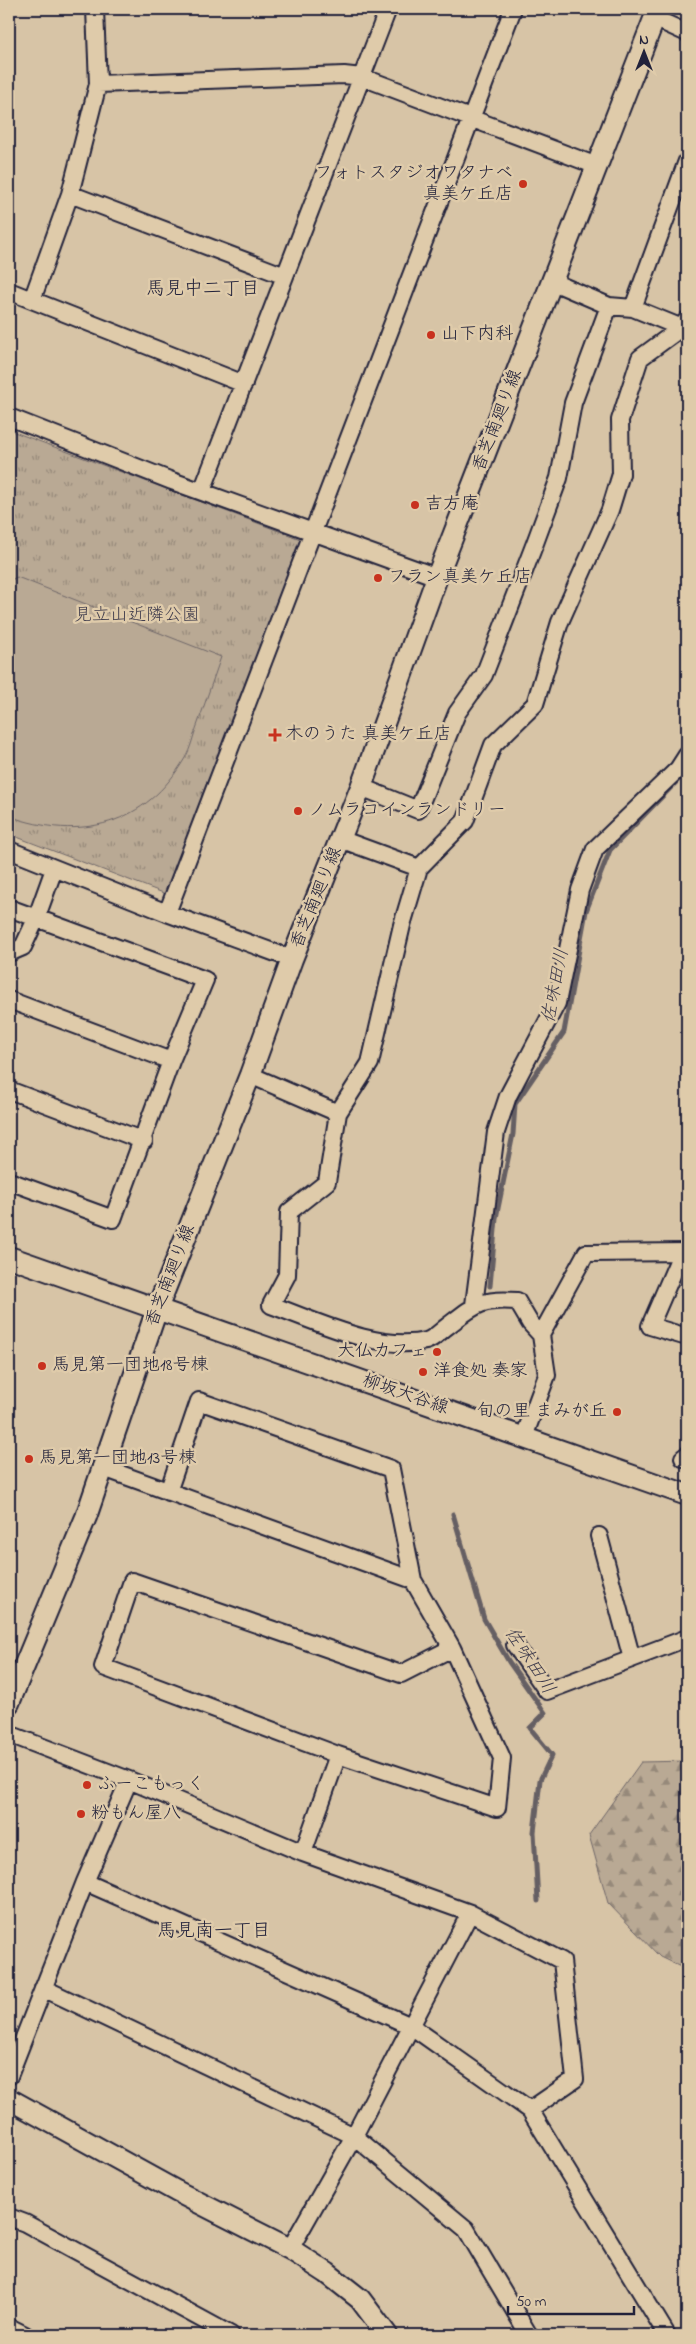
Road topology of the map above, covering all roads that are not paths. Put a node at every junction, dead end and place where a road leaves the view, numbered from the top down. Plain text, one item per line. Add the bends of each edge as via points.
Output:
1 (96, 9) edge
2 (388, 9) edge
3 (513, 9) edge
4 (656, 13) edge
5 (687, 33) edge
6 (362, 78) junction
7 (98, 84) junction
8 (472, 118) junction
9 (687, 161) edge
10 (597, 166) junction
11 (70, 194) junction
12 (285, 276) junction
13 (553, 282) junction
14 (9, 291) edge
15 (32, 300) junction
16 (609, 306) junction
17 (633, 308) junction
18 (685, 326) edge
19 (244, 384) junction
20 (9, 417) edge
21 (202, 491) junction
22 (312, 532) junction
23 (437, 577) junction
24 (687, 755) edge
25 (361, 787) junction
26 (340, 839) junction
27 (9, 850) edge
28 (419, 868) junction
29 (54, 869) junction
30 (9, 908) edge
31 (167, 913) junction
32 (36, 918) junction
33 (9, 953) edge
34 (292, 959) junction
35 (9, 1000) edge
36 (171, 1061) junction
37 (250, 1075) junction
38 (9, 1090) edge
39 (338, 1113) junction
40 (144, 1141) junction
41 (9, 1181) edge
42 (685, 1252) edge
43 (9, 1257) edge
44 (474, 1305) junction
45 (157, 1309) junction
46 (541, 1335) junction
47 (687, 1337) edge
48 (524, 1437) junction
49 (101, 1467) junction
50 (168, 1492) junction
51 (687, 1495) edge
52 (599, 1536) dead end
53 (413, 1580) junction
54 (687, 1638) edge
55 (515, 1645) dead end
56 (452, 1648) junction
57 (632, 1659) junction
58 (9, 1703) edge
59 (9, 1734) edge
60 (338, 1755) junction
61 (129, 1780) junction
62 (303, 1852) junction
63 (85, 1882) junction
64 (470, 1913) junction
65 (43, 1988) junction
66 (411, 2026) junction
67 (9, 2076) edge
68 (9, 2099) edge
69 (530, 2110) junction
70 (354, 2136) junction
71 (9, 2217) edge
72 (290, 2249) junction
73 (9, 2327) edge
74 (25, 2335) edge
75 (231, 2335) edge
76 (388, 2335) edge
77 (529, 2335) edge
78 (667, 2335) edge

1 - 7 street
2 - 6 street
3 - 8 street
4 - 5 street
4 - 10 street, 香芝南廻り線
6 - 7 street
6 - 8 street
6 - 12 street
7 - 11 street
8 - 10 street
8 - 22 street
9 - 17 street
10 - 13 street, 香芝南廻り線
11 - 12 street
11 - 15 street
12 - 19 street
13 - 16 street
13 - 23 street, 香芝南廻り線
14 - 15 street
15 - 19 street
16 - 17 street
16 - 25 street via 573,403 559,478 535,543 484,675 457,713 418,810
17 - 18 street
18 - 28 street via 640,358 620,420 621,474 610,510 560,622 536,704 492,745 465,821
19 - 21 street
20 - 21 street
21 - 22 street
22 - 23 street
22 - 31 street
23 - 25 street, 香芝南廻り線
24 - 44 street via 678,769 595,849 580,890 557,1003 508,1096 496,1132
25 - 26 street, 香芝南廻り線
26 - 28 street
26 - 34 street, 香芝南廻り線
27 - 29 street
28 - 39 street via 402,925 370,1063
29 - 31 street
29 - 32 street
30 - 32 street
31 - 34 street
32 - 33 street via 23,947
32 - 36 street via 205,980
34 - 37 street, 香芝南廻り線
35 - 36 street
36 - 40 street
37 - 39 street
37 - 45 street, 香芝南廻り線
38 - 40 street
39 - 44 street via 327,1182 289,1212 287,1274 271,1305 365,1339 392,1342 428,1341
40 - 41 street via 113,1220
42 - 46 street via 586,1253
42 - 47 street via 650,1326
43 - 45 street, 柳坂大谷線
44 - 46 street via 492,1299 517,1301
45 - 48 street, 柳坂大谷線
45 - 49 street, 香芝南廻り線
46 - 48 street via 547,1375
48 - 51 street, 柳坂大谷線
49 - 50 street
49 - 58 street, 香芝南廻り線 via 86,1517
50 - 53 street
50 - 53 street via 199,1401 391,1469
52 - 57 street
53 - 56 street
54 - 57 street
55 - 57 street via 547,1691
56 - 60 street via 502,1758 497,1808
56 - 60 street via 401,1674 132,1581 103,1667
59 - 61 street
60 - 62 street
61 - 62 street
61 - 63 street
62 - 64 street
63 - 65 street
63 - 66 street
64 - 66 street
64 - 69 street via 562,1961 575,2078
65 - 67 street
65 - 70 street
66 - 69 street
66 - 70 street
68 - 72 street
69 - 78 street
70 - 72 street
70 - 77 street via 466,2229
71 - 75 street
72 - 76 street via 360,2300
73 - 74 street

